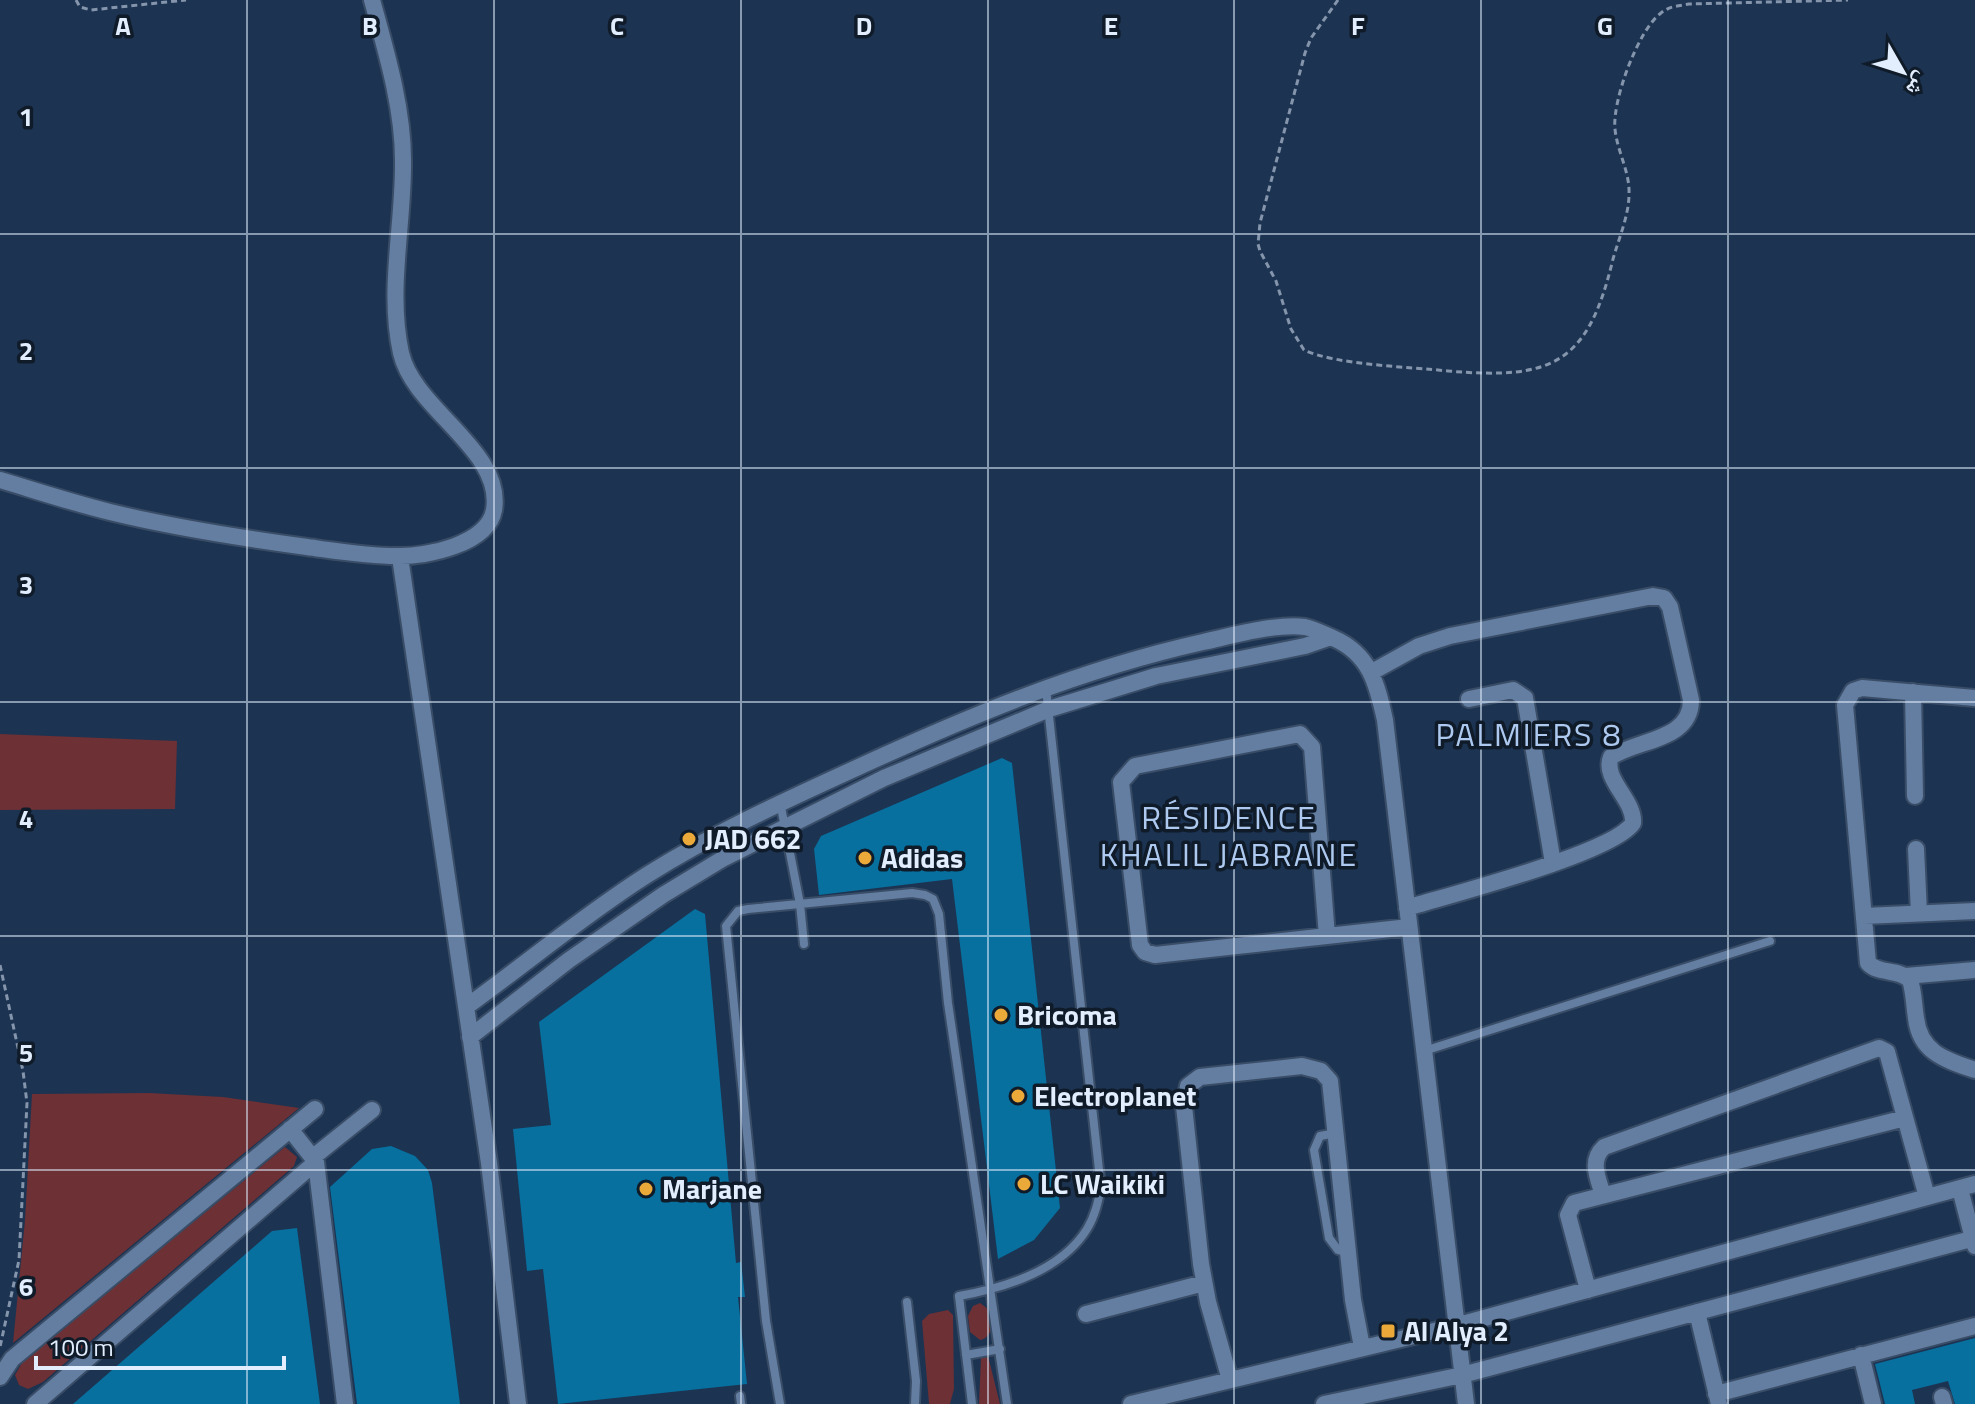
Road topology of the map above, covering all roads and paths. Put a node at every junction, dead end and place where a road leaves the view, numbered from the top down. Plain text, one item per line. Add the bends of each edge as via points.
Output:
1 (76, 0) edge
2 (186, 0) edge
3 (372, 0) edge
4 (1338, 0) edge
5 (1673, 0) edge
6 (1848, 0) edge
7 (1669, 7) junction
8 (0, 480) edge
9 (400, 557) junction
10 (1331, 637) junction
11 (1372, 672) junction
12 (1046, 686) junction
13 (1913, 692) junction
14 (1975, 698) edge
15 (1469, 699) dead end
16 (1049, 709) junction
17 (1915, 796) dead end
18 (780, 802) junction
19 (785, 826) junction
20 (1916, 849) dead end
21 (1553, 863) junction
22 (800, 904) junction
23 (1407, 908) junction
24 (1975, 911) edge
25 (1919, 913) junction
26 (1864, 916) junction
27 (1409, 927) junction
28 (1327, 936) junction
29 (1770, 941) dead end
30 (804, 944) dead end
31 (0, 965) edge
32 (1975, 970) edge
33 (1906, 976) junction
34 (466, 1007) junction
35 (470, 1037) junction
36 (1423, 1051) junction
37 (1975, 1070) edge
38 (315, 1109) dead end
39 (372, 1110) dead end
40 (1905, 1118) junction
41 (290, 1129) junction
42 (1337, 1132) junction
43 (314, 1160) junction
44 (1967, 1186) edge
45 (1603, 1195) junction
46 (1927, 1197) junction
47 (1974, 1241) edge
48 (1348, 1253) junction
49 (1204, 1283) junction
50 (992, 1290) junction
51 (1588, 1290) junction
52 (907, 1302) dead end
53 (1697, 1312) junction
54 (1086, 1314) dead end
55 (1455, 1326) junction
56 (1975, 1326) edge
57 (0, 1347) edge
58 (1362, 1347) junction
59 (1000, 1349) junction
60 (966, 1355) junction
61 (1861, 1355) junction
62 (1462, 1375) junction
63 (0, 1377) edge
64 (1230, 1380) junction
65 (1717, 1399) edge
66 (35, 1404) edge
67 (345, 1404) edge
68 (518, 1404) edge
69 (780, 1404) edge
70 (915, 1404) edge
71 (972, 1404) edge
72 (1007, 1404) edge
73 (1131, 1404) edge
74 (1324, 1404) edge
75 (1466, 1404) edge
76 (1873, 1404) edge

1 - 2 path via 91,10
3 - 9 street via 402,138 397,289 401,354 423,394 483,464 494,498 494,512 477,537
4 - 7 path via 1311,38 1299,71 1260,223 1260,251 1304,350 1465,372 1534,370 1566,355 1591,327 1607,286 1629,193 1615,111 1644,34
5 - 7 path
6 - 7 path
8 - 9 street via 171,525
9 - 34 street
10 - 11 street via 1359,654
10 - 12 street via 1305,627 1243,634 1134,658
10 - 16 street via 1156,676
11 - 21 street via 1450,636 1639,598 1664,598 1691,700 1689,715 1681,728 1611,757 1610,770 1633,811 1629,829 1597,848
11 - 23 street via 1385,720
12 - 16 lane
12 - 18 street
13 - 14 street
13 - 17 street
13 - 26 street via 1862,688 1849,695 1845,705
15 - 21 street via 1507,690 1525,698
16 - 19 street
16 - 50 lane via 1101,1188 1088,1227 1065,1253
18 - 19 lane
18 - 34 street via 647,875
19 - 22 lane
19 - 35 street via 663,895
20 - 25 street
21 - 23 street
22 - 30 lane
22 - 50 lane via 912,893 937,905
22 - 69 lane via 738,911 726,926 766,1321
23 - 27 street
24 - 25 street
25 - 26 street
26 - 33 street via 1868,963
27 - 28 street
27 - 36 street
28 - 28 street via 1145,952 1121,782 1127,773 1135,766 1300,734 1312,747
29 - 36 lane
31 - 57 path via 27,1103 19,1260
32 - 33 street
33 - 37 street via 1918,1032 1927,1048
34 - 35 street
35 - 68 street
36 - 55 street
38 - 41 street
39 - 43 street
40 - 45 street
40 - 45 street via 1887,1052 1879,1048 1604,1147 1595,1162
40 - 46 street
41 - 43 street
41 - 63 street via 12,1359
42 - 48 street
42 - 48 lane via 1320,1136 1314,1150 1329,1238
42 - 49 street via 1333,1088 1315,1068 1200,1077 1188,1086 1183,1099
43 - 66 street
43 - 67 street
44 - 46 street
44 - 47 street
45 - 51 street via 1574,1203 1569,1211
46 - 51 street
47 - 53 street
48 - 58 street
49 - 54 street
49 - 64 street
50 - 59 lane
50 - 60 lane via 959,1296
51 - 55 street
52 - 70 lane
53 - 62 street
53 - 65 street
55 - 58 street
55 - 62 street
56 - 61 street
58 - 64 street
59 - 60 lane
59 - 72 lane
60 - 71 lane
61 - 65 street
61 - 76 street
62 - 74 street
62 - 75 street
64 - 73 street

